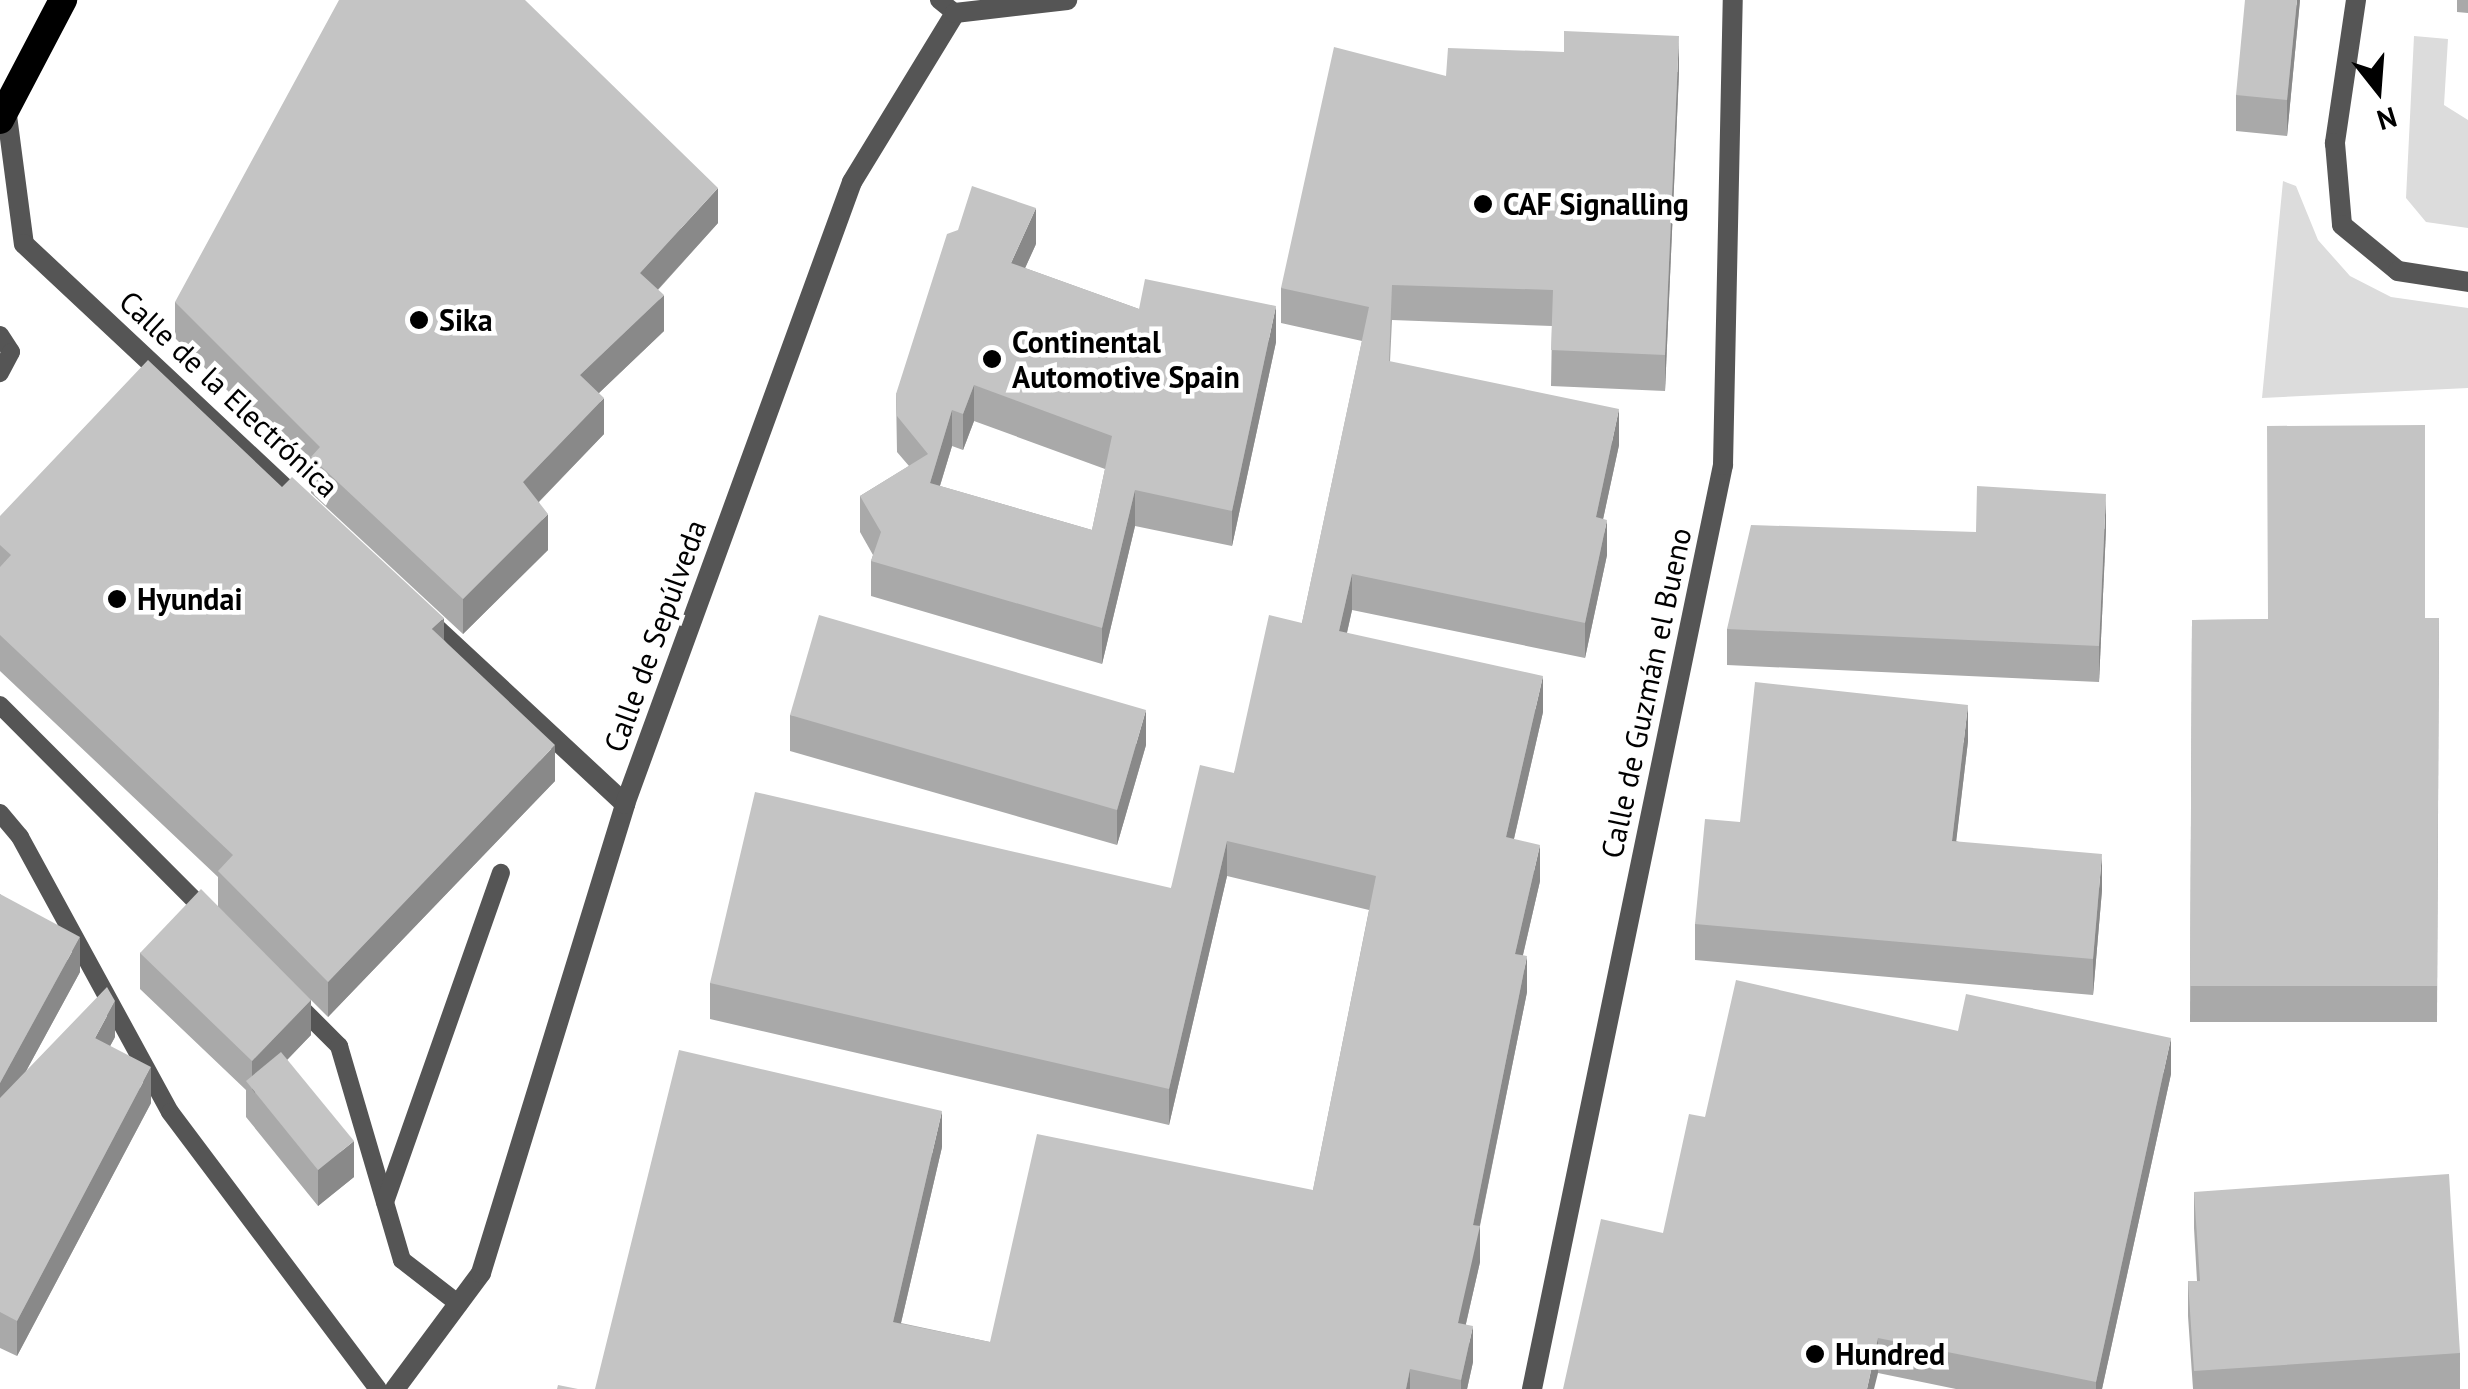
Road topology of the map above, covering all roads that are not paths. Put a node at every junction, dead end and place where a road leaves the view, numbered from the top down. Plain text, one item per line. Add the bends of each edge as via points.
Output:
1 (63, 0) edge
2 (1066, 0) edge
3 (1734, 0) edge
4 (2356, 0) edge
5 (947, 7) edge
6 (3, 114) edge
7 (2468, 282) edge
8 (0, 335) edge
9 (0, 373) edge
10 (324, 524) edge
11 (410, 604) edge
12 (0, 705) edge
13 (625, 804) junction
14 (0, 812) edge
15 (502, 873) dead end
16 (217, 923) edge
17 (285, 991) edge
18 (385, 1203) junction
19 (460, 1304) junction
20 (378, 1389) edge
21 (395, 1389) edge
22 (1532, 1389) edge

1 - 6 highway
2 - 5 street, Calle de Sepúlveda
3 - 22 street, Calle de Guzmán el Bueno via 1724,466
4 - 7 street via 2335,144 2342,224 2398,271
5 - 13 street, Calle de Sepúlveda via 852,182
6 - 10 street, Calle de la Electrónica via 24,244
8 - 9 lane via 11,352
11 - 13 street
12 - 16 lane
13 - 19 street, Calle de Sepúlveda via 481,1273
14 - 20 lane via 20,837 170,1112
15 - 18 lane
17 - 18 lane via 339,1046
18 - 19 lane via 402,1260
19 - 21 street, Calle de Sepúlveda

